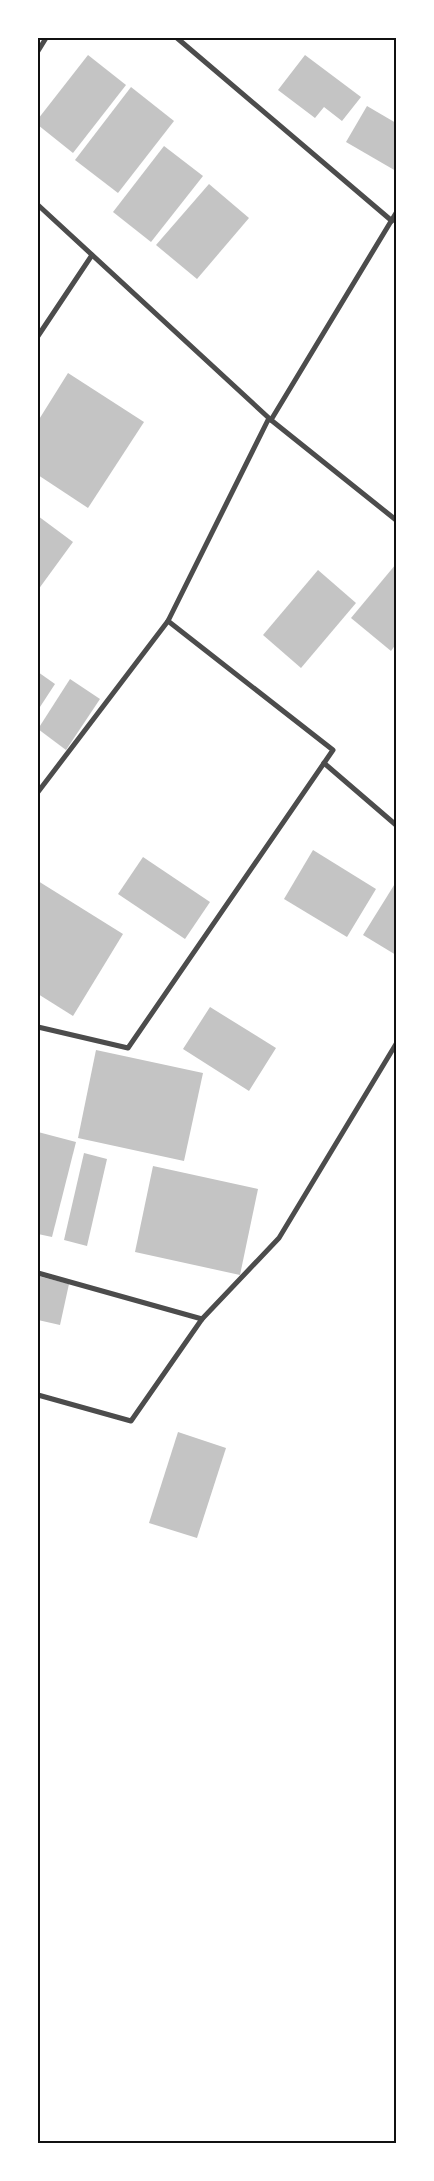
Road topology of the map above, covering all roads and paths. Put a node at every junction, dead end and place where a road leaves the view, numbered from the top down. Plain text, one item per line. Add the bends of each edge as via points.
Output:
1 (46, 38) edge
2 (177, 38) edge
3 (38, 50) edge
4 (38, 205) edge
5 (396, 213) edge
6 (392, 220) junction
7 (92, 255) junction
8 (38, 336) edge
9 (271, 420) junction
10 (396, 520) edge
11 (168, 622) junction
12 (324, 762) junction
13 (38, 792) edge
14 (396, 825) edge
15 (38, 1028) edge
16 (396, 1044) edge
17 (38, 1272) edge
18 (202, 1319) junction
19 (38, 1395) edge

1 - 3 street
2 - 6 street
4 - 7 street
5 - 6 street
6 - 9 street
7 - 8 street
7 - 9 street
9 - 10 street
9 - 11 street via 268,420
11 - 12 street via 332,750
11 - 13 street
12 - 14 street
12 - 15 street via 128,1048
16 - 18 street via 279,1238
17 - 18 street
18 - 19 street via 131,1421

